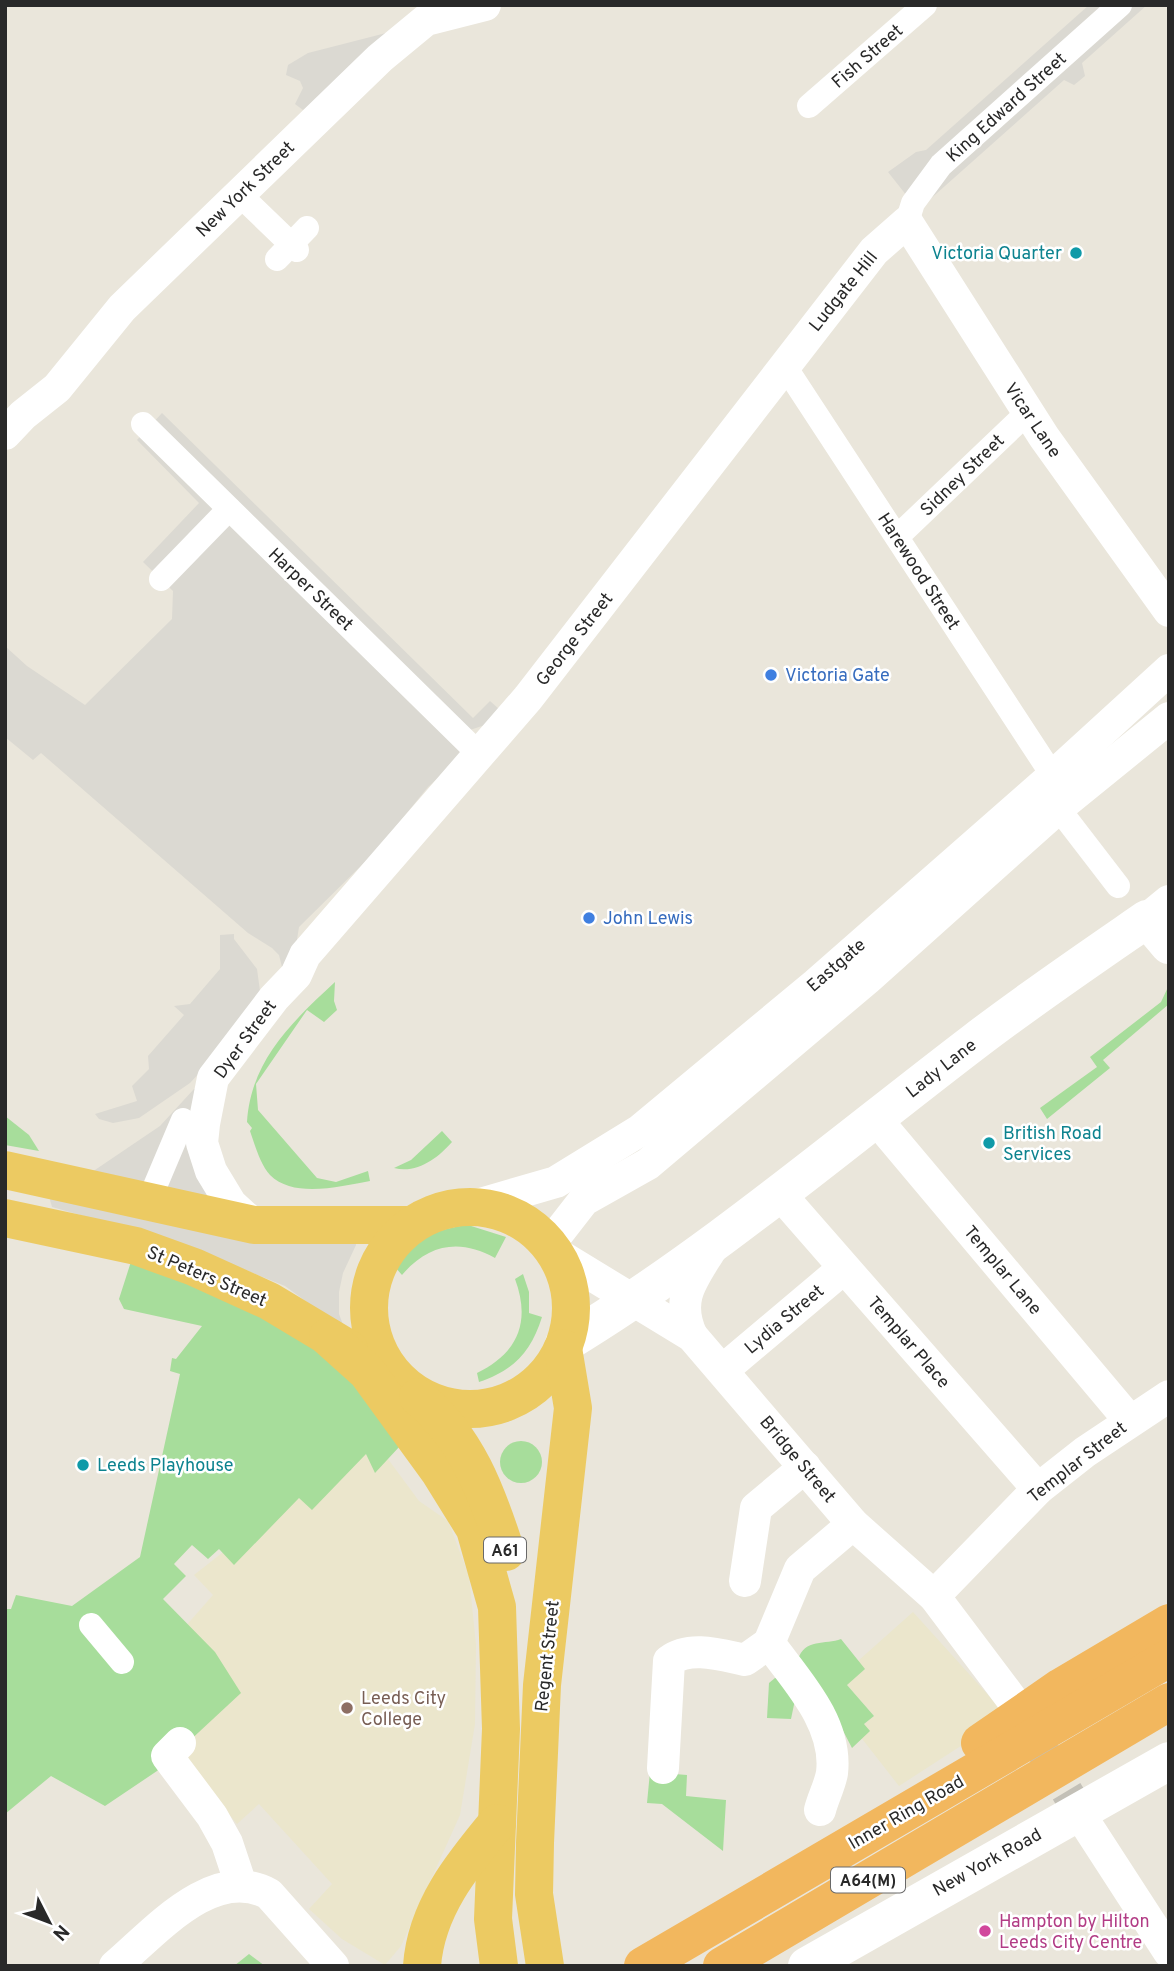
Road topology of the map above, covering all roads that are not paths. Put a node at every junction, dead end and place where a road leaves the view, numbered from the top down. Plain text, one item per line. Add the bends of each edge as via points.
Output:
1 (485, 5) edge
2 (925, 5) edge
3 (1120, 5) edge
4 (428, 13) edge
5 (808, 106) dead end
6 (239, 194) junction
7 (906, 222) junction
8 (293, 246) dead end
9 (784, 365) junction
10 (1027, 413) junction
11 (14, 424) edge
12 (143, 424) dead end
13 (229, 509) junction
14 (897, 537) junction
15 (161, 579) dead end
16 (1169, 611) edge
17 (1169, 670) edge
18 (1169, 718) edge
19 (480, 755) junction
20 (1053, 776) junction
21 (1058, 808) junction
22 (1118, 886) dead end
23 (352, 904) joint
24 (1161, 922) edge
25 (876, 1119) junction
26 (183, 1120) dead end
27 (5, 1170) edge
28 (153, 1191) dead end
29 (780, 1194) junction
30 (470, 1207) junction
31 (5, 1218) edge
32 (254, 1225) junction
33 (412, 1225) junction
34 (717, 1239) junction
35 (552, 1248) junction
36 (844, 1268) junction
37 (631, 1300) junction
38 (692, 1336) junction
39 (328, 1337) junction
40 (564, 1346) junction
41 (723, 1370) junction
42 (404, 1385) junction
43 (1169, 1396) edge
44 (1130, 1421) junction
45 (805, 1467) junction
46 (1038, 1489) junction
47 (853, 1524) junction
48 (745, 1581) dead end
49 (934, 1596) junction
50 (1169, 1623) edge
51 (91, 1625) dead end
52 (769, 1643) junction
53 (1169, 1658) edge
54 (122, 1662) dead end
55 (1013, 1701) dead end
56 (1068, 1701) junction
57 (1169, 1702) edge
58 (501, 1729) junction
59 (180, 1743) dead end
60 (1169, 1761) edge
61 (996, 1766) junction
62 (663, 1768) dead end
63 (820, 1810) dead end
64 (497, 1823) junction
65 (1069, 1827) junction
66 (241, 1885) junction
67 (1165, 1939) edge
68 (420, 1963) edge
69 (115, 1966) edge
70 (333, 1966) edge
71 (499, 1966) edge
72 (545, 1966) edge
73 (643, 1966) edge
74 (722, 1966) edge
75 (807, 1966) edge

1 - 4 street
2 - 5 street, Fish Street
3 - 7 street, King Edward Street via 941,165 913,203
4 - 6 street, New York Street
6 - 8 street
6 - 11 street, New York Street via 114,315 57,388
7 - 9 street, Ludgate Hill via 874,251
7 - 10 street, Vicar Lane
9 - 14 street, Harewood Street
9 - 19 street, George Street via 623,578
10 - 14 street, Sidney Street
10 - 16 street, Vicar Lane
12 - 13 street, Harper Street
13 - 15 street
13 - 19 street, Harper Street
14 - 20 street, Harewood Street
17 - 20 street, Eastgate
18 - 21 street, Eastgate
19 - 23 street, George Street
20 - 30 street, Eastgate via 816,984 639,1131 556,1182
21 - 22 street
21 - 35 street, Eastgate via 654,1160 584,1200
23 - 32 street, Dyer Street via 305,955 296,975 213,1078 202,1143 211,1171 231,1203
24 - 25 street, Lady Lane via 975,1041
25 - 29 street, Lady Lane
25 - 44 street, Templar Lane
26 - 28 street
27 - 32 highway, A61
29 - 34 street, Lady Lane
29 - 36 street, Templar Place
30 - 33 highway, Eastgate / A61 via 436,1213
30 - 35 highway, Eastgate / A61 via 500,1212 527,1224
31 - 39 highway, St Peters Street / A61 via 136,1246 269,1301
32 - 33 highway, A61
33 - 42 highway, Eastgate / A61 via 390,1245 375,1271 369,1298 369,1326 378,1352
34 - 37 street, Lady Lane
34 - 38 street, Lady Lane via 684,1302 684,1319
35 - 37 street, Bridge Street
35 - 40 highway, Eastgate / A61 via 566,1278 571,1307
36 - 41 street, Lydia Street
36 - 46 street, Templar Place
37 - 38 street, Bridge Street
37 - 40 street, Lady Lane
38 - 41 street, Bridge Street
39 - 42 highway, St Peters Street / A61
39 - 58 highway, Regent Street / A61 via 374,1380 475,1529 497,1607
40 - 42 highway, Eastgate / A61 via 541,1380 497,1406 471,1410 442,1406
40 - 72 highway, Regent Street / A61 via 573,1408 542,1685 535,1843 534,1895
41 - 45 street, Bridge Street
42 - 58 highway, Regent Street / A61 via 440,1415 479,1475 512,1570 516,1666
43 - 44 street, Templar Street
44 - 46 street, Templar Street
45 - 47 street, Bridge Street
45 - 48 street via 756,1508
46 - 49 street, Templar Street
47 - 49 street, Bridge Street
47 - 52 street via 800,1569
49 - 55 street, Bridge Street
50 - 56 highway, A64(M)
51 - 54 street
52 - 62 street via 745,1660 708,1653 679,1654 669,1661
52 - 63 street via 818,1709 829,1744 832,1773
53 - 56 highway, Inner Ring Road / A64(M)
56 - 61 highway, Inner Ring Road / A64(M)
57 - 61 highway, Inner Ring Road / A64(M) via 1092,1748
58 - 64 highway, Regent Street / A61
59 - 66 street via 167,1756 212,1816
60 - 65 street, New York Road via 1111,1793
61 - 73 highway, Inner Ring Road / A64(M) via 906,1811
61 - 74 highway, Inner Ring Road / A64(M)
64 - 68 highway via 458,1869 440,1902
64 - 71 highway, Regent Street / A61 via 493,1919
65 - 67 street
65 - 75 street, New York Road
66 - 69 street via 190,1903
66 - 70 street via 269,1894

